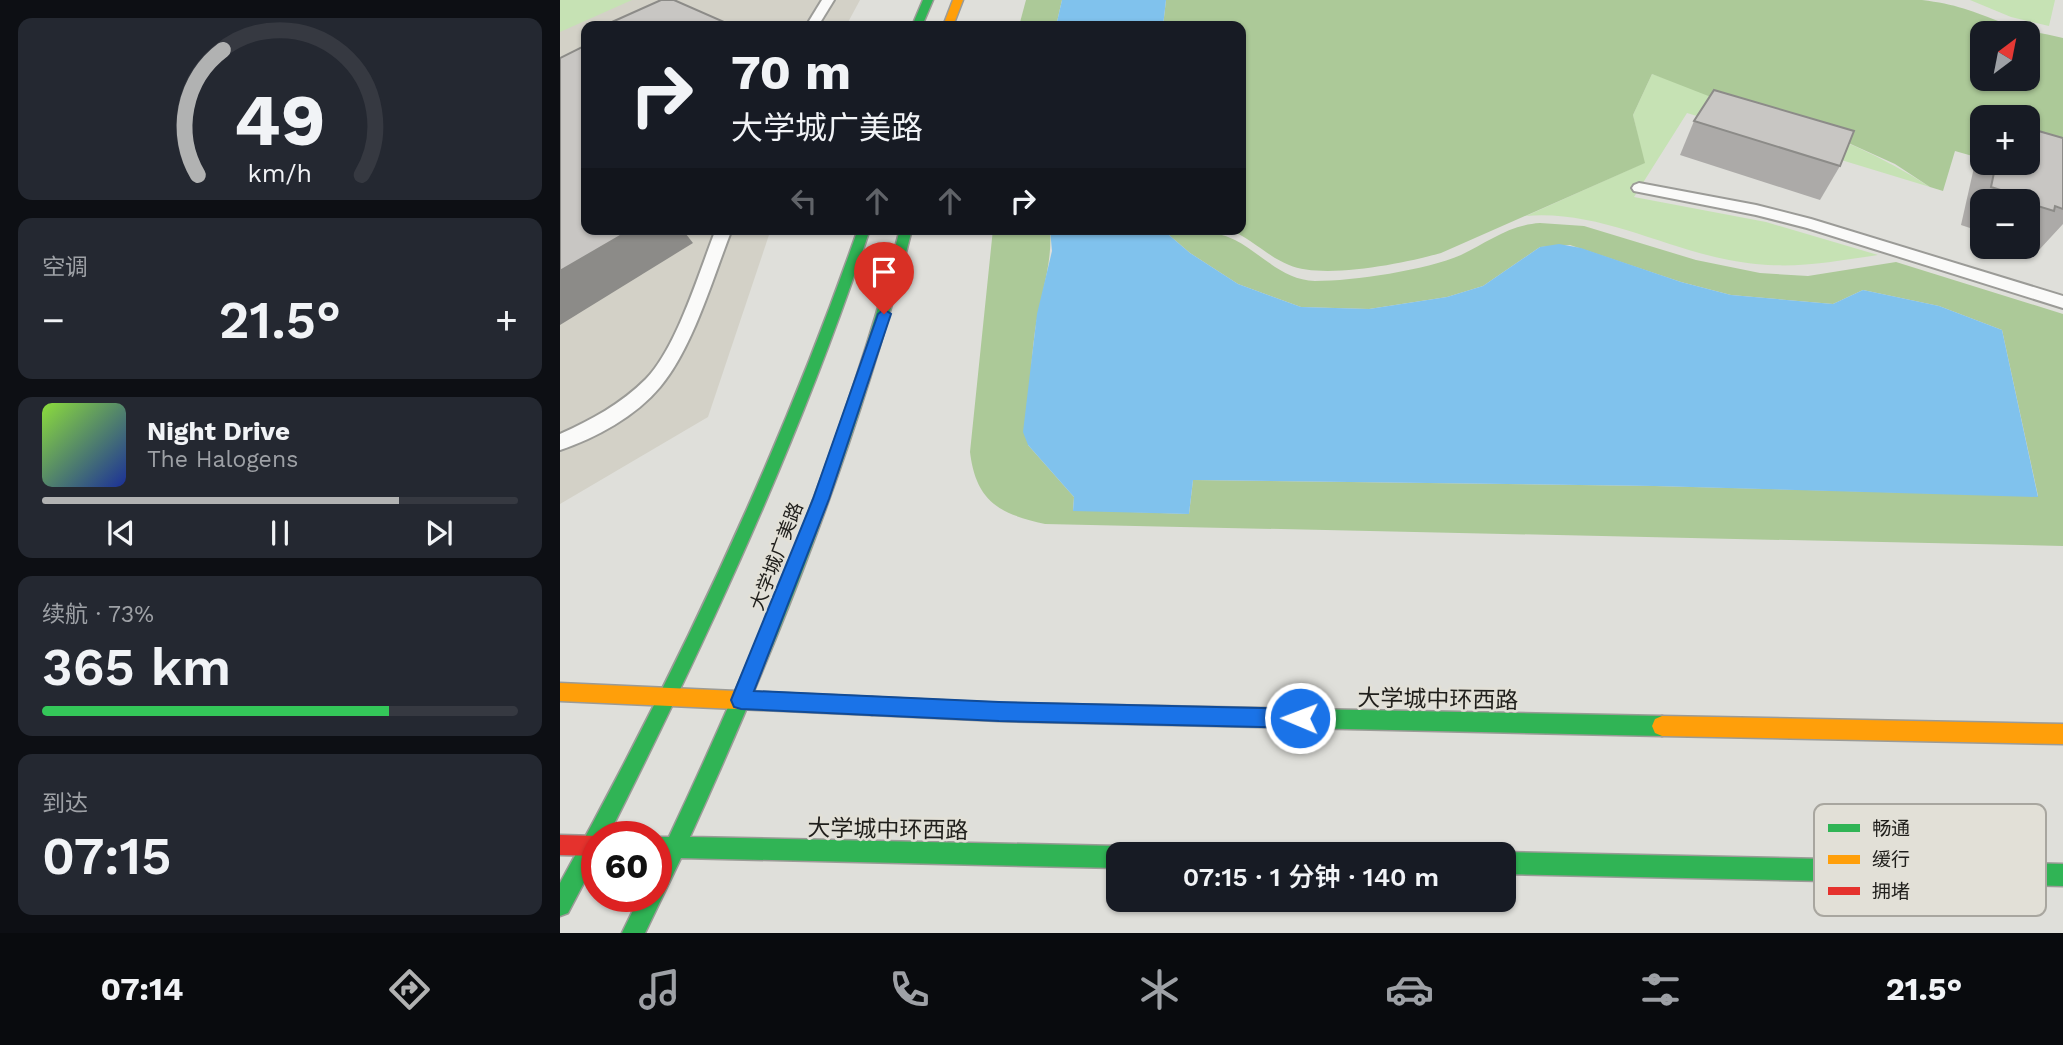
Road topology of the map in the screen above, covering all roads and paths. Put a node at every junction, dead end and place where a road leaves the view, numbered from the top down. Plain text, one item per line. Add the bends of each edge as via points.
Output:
1 (828, 0) edge
2 (928, 0) edge
3 (958, 0) edge
4 (815, 21) edge
5 (919, 21) edge
6 (950, 21) edge
7 (1639, 188) dead end
8 (722, 235) edge
9 (862, 235) edge
10 (904, 235) edge
11 (2063, 302) edge
12 (560, 442) edge
13 (560, 692) edge
14 (666, 698) junction
15 (741, 700) junction
16 (2063, 734) edge
17 (606, 821) edge
18 (581, 843) edge
19 (560, 845) edge
20 (672, 847) edge
21 (676, 847) junction
22 (672, 855) edge
23 (1106, 857) edge
24 (1516, 863) edge
25 (581, 868) edge
26 (1814, 870) edge
27 (560, 905) edge
28 (644, 912) edge
29 (633, 933) edge

1 - 4 lane
2 - 5 main road
3 - 6 main road
7 - 11 lane via 1811,224
8 - 12 lane via 675,351 654,382 602,423
9 - 14 main road, 大学城广美路 via 792,435
10 - 15 main road, 大学城广美路 via 853,410
13 - 14 main road, 大学城中环西路
14 - 15 main road, 大学城中环西路
14 - 17 main road, 大学城广美路
15 - 16 main road, 大学城中环西路 via 999,712
15 - 21 main road, 大学城广美路
18 - 19 main road
20 - 21 main road, 大学城中环西路
21 - 22 main road, 大学城广美路
21 - 23 main road, 大学城中环西路
24 - 26 main road
25 - 27 main road, 大学城广美路
28 - 29 main road

